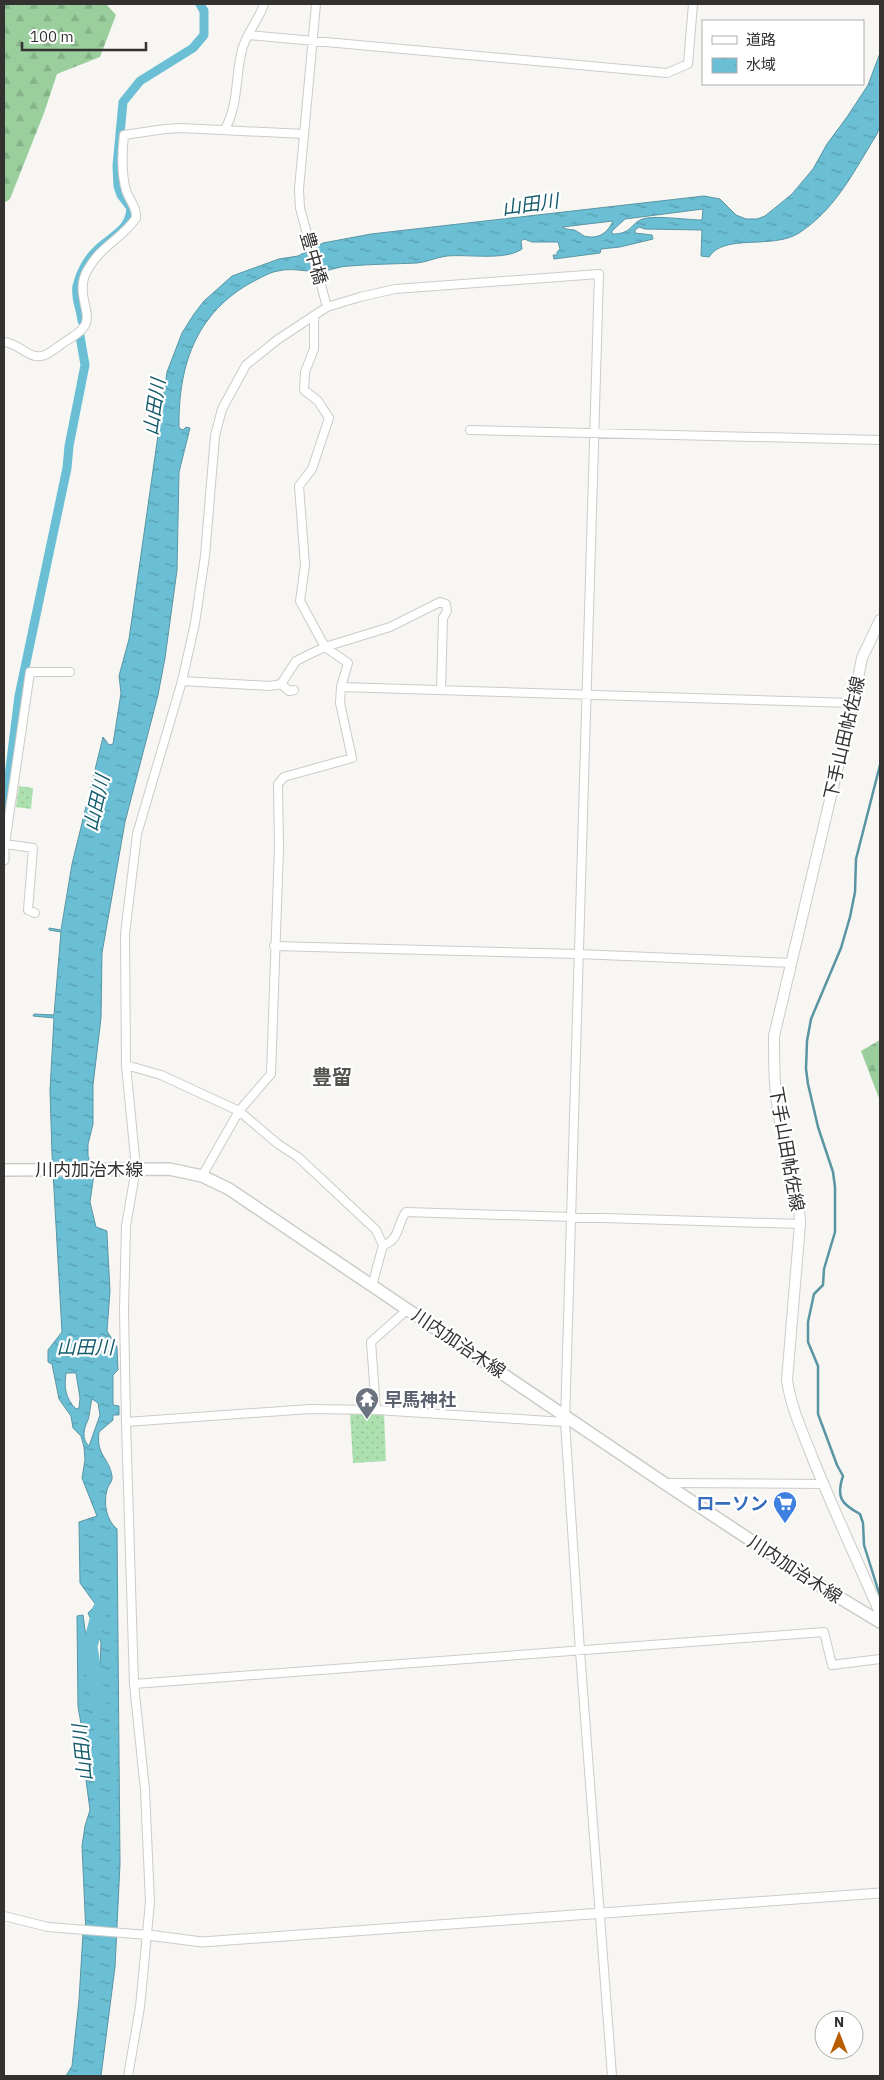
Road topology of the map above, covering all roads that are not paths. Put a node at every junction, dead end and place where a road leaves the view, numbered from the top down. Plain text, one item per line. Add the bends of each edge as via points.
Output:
1 (264, 4) edge
2 (316, 4) edge
3 (693, 4) edge
4 (249, 35) junction
5 (312, 39) junction
6 (225, 129) junction
7 (304, 134) junction
8 (326, 304) junction
9 (314, 316) junction
10 (4, 342) edge
11 (470, 430) dead end
12 (594, 433) junction
13 (880, 440) edge
14 (880, 620) edge
15 (325, 647) junction
16 (70, 672) dead end
17 (182, 681) junction
18 (281, 684) junction
19 (342, 687) junction
20 (294, 690) dead end
21 (441, 690) junction
22 (586, 695) junction
23 (853, 703) junction
24 (4, 844) edge
25 (4, 860) edge
26 (35, 913) dead end
27 (274, 946) junction
28 (578, 954) junction
29 (792, 963) junction
30 (126, 1065) junction
31 (239, 1112) junction
32 (134, 1169) junction
33 (4, 1170) edge
34 (202, 1176) junction
35 (572, 1218) junction
36 (800, 1224) junction
37 (383, 1245) junction
38 (372, 1286) junction
39 (408, 1309) junction
40 (376, 1410) junction
41 (565, 1419) junction
42 (126, 1422) junction
43 (664, 1484) junction
44 (823, 1484) junction
45 (880, 1613) edge
46 (880, 1622) edge
47 (580, 1651) junction
48 (880, 1659) edge
49 (134, 1684) junction
50 (880, 1893) edge
51 (600, 1912) junction
52 (4, 1916) edge
53 (144, 1935) junction
54 (128, 2076) edge
55 (612, 2076) edge

1 - 4 street
2 - 5 street, 豊中橋
3 - 5 street via 688,64 667,73
4 - 5 street
4 - 6 street via 239,63 234,106
5 - 7 street, 豊中橋
6 - 7 street
6 - 10 street via 165,129 124,135 124,180 126,192 135,205 136,218 124,233 98,253 86,272 81,284 88,323 48,354 35,356
7 - 8 street, 豊中橋 via 299,189 301,214
8 - 9 street
8 - 12 street via 395,289 599,274
9 - 15 street via 314,349 305,372 304,390 318,401 329,418 312,469 299,486 305,565 300,601
9 - 17 street via 246,365 222,409 215,436 206,556
11 - 12 street
12 - 13 street
12 - 22 street
14 - 23 main road, 下手山田帖佐線 via 862,658
15 - 18 street via 296,661
15 - 19 street via 348,663
15 - 21 street via 390,627 440,602 446,604
16 - 24 street via 30,672
17 - 18 street
17 - 30 street via 137,834 125,934
18 - 20 street via 288,691
19 - 21 street
19 - 27 street via 340,703 352,758 284,777 278,784
21 - 22 street
22 - 23 street
22 - 28 street
23 - 29 main road, 下手山田帖佐線
24 - 25 street
24 - 26 street via 32,848 28,910
27 - 28 street
27 - 31 street via 271,1074
28 - 29 street
28 - 35 street
29 - 36 main road, 下手山田帖佐線 via 774,1036 774,1058 780,1120 796,1187
30 - 31 street via 161,1075
30 - 32 street
31 - 34 street
31 - 37 street via 298,1157 376,1230
32 - 33 main road, 川内加治木線
32 - 34 main road, 川内加治木線 via 169,1169
32 - 42 street via 126,1226
34 - 38 main road, 川内加治木線 via 229,1190
35 - 36 street
35 - 37 street via 406,1212 396,1236
35 - 41 street
36 - 44 main road, 下手山田帖佐線 via 787,1380 792,1406
37 - 38 street
38 - 39 main road, 川内加治木線
39 - 40 street via 371,1342
39 - 41 main road, 川内加治木線
40 - 41 street
40 - 42 street via 310,1410
41 - 43 main road, 川内加治木線
41 - 47 street
42 - 49 street
43 - 44 street
43 - 46 main road, 川内加治木線
44 - 45 main road, 下手山田帖佐線
47 - 48 street via 824,1632 832,1665
47 - 49 street
47 - 51 street
49 - 53 street via 145,1790 150,1902
50 - 51 street
51 - 53 street via 202,1942
51 - 55 street
52 - 53 street via 48,1927
53 - 54 street via 140,2007

